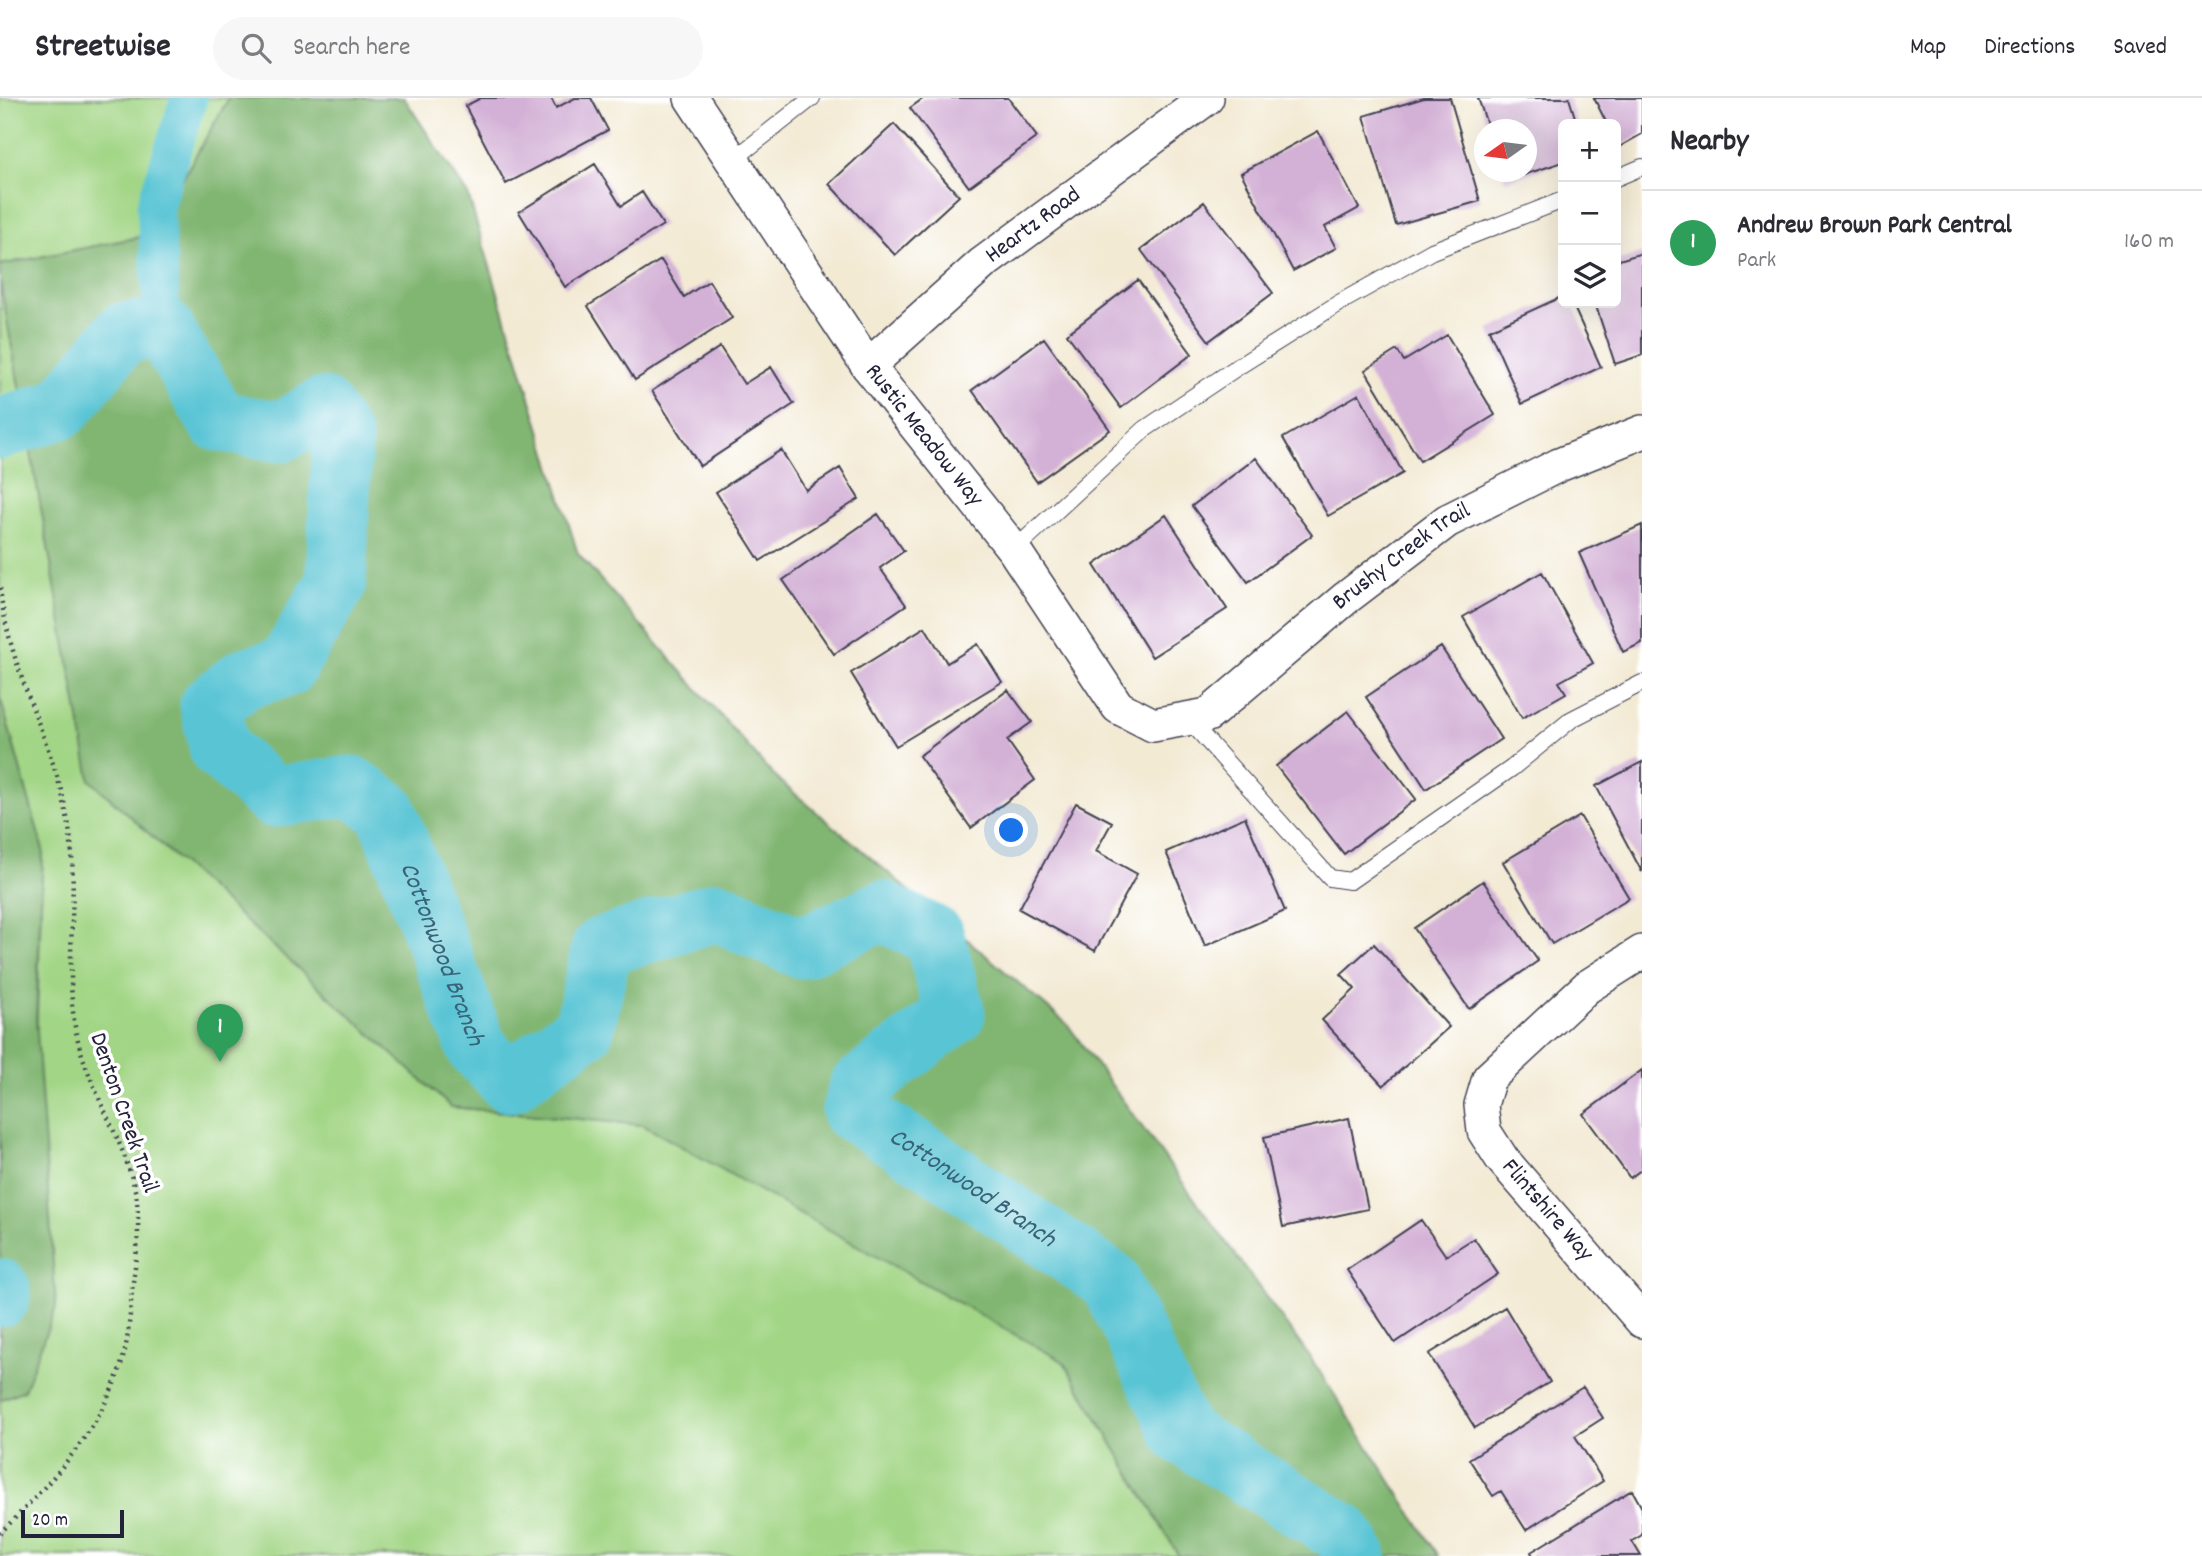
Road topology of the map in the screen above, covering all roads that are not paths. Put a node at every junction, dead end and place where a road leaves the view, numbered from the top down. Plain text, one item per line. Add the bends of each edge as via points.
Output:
1 (691, 98) edge
2 (812, 98) edge
3 (1207, 98) edge
4 (733, 160) junction
5 (1642, 167) edge
6 (1621, 176) edge
7 (1558, 202) edge
8 (869, 366) junction
9 (1642, 432) edge
10 (1014, 550) junction
11 (1642, 683) edge
12 (1188, 719) junction
13 (1642, 952) edge
14 (1642, 1321) edge

1 - 4 street, Rustic Meadow Way
2 - 4 lane
3 - 8 street, Heartz Road via 982,264
4 - 8 street, Rustic Meadow Way
5 - 6 lane
7 - 10 lane via 1432,251 1247,360 1144,429
8 - 10 street, Rustic Meadow Way
9 - 12 street, Brushy Creek Trail via 1559,465 1447,521 1346,598 1208,715
10 - 12 street, Rustic Meadow Way via 1118,707 1153,725
11 - 12 lane via 1572,719 1511,768 1350,881 1330,878
13 - 14 street, Flintshire Way via 1587,987 1489,1078 1481,1105 1484,1131 1502,1159

